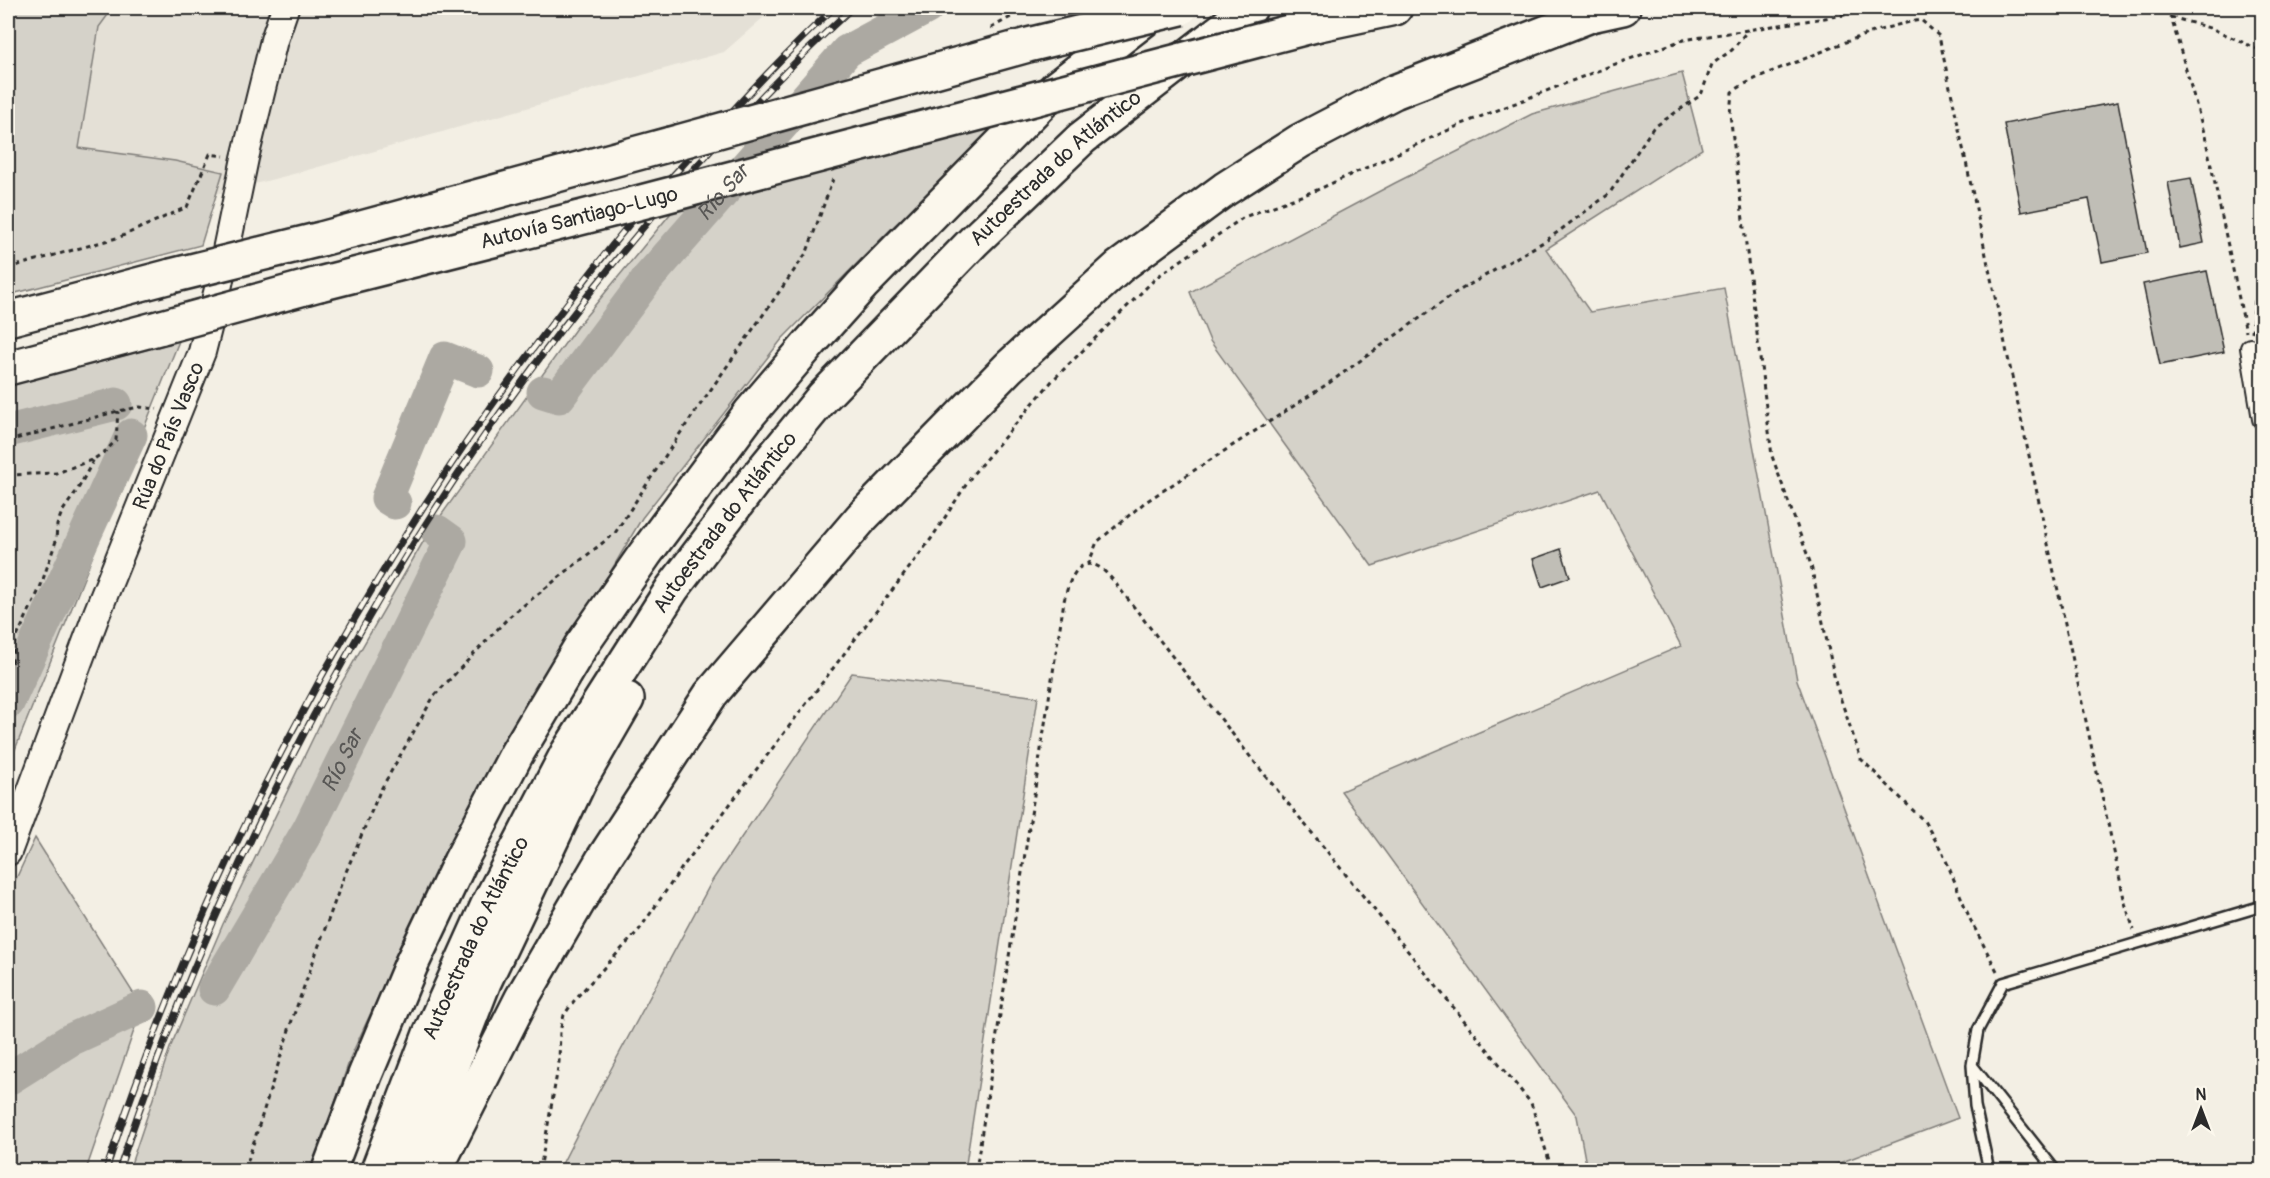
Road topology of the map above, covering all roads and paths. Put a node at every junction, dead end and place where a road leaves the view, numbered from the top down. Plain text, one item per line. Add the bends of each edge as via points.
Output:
1 (285, 8) edge
2 (1160, 8) edge
3 (1181, 8) edge
4 (1250, 8) edge
5 (1395, 8) edge
6 (1623, 8) edge
7 (1889, 8) edge
8 (2117, 8) edge
9 (2171, 17) junction
10 (1748, 29) junction
11 (2262, 51) edge
12 (245, 158) junction
13 (834, 176) dead end
14 (2262, 263) edge
15 (8, 268) edge
16 (8, 319) edge
17 (874, 346) junction
18 (2250, 348) junction
19 (8, 368) edge
20 (118, 411) junction
21 (175, 418) junction
22 (2262, 419) edge
23 (8, 441) edge
24 (94, 459) junction
25 (8, 475) edge
26 (1088, 565) junction
27 (8, 671) edge
28 (8, 852) edge
29 (2262, 906) edge
30 (2138, 943) junction
31 (2003, 983) junction
32 (1972, 1065) junction
33 (245, 1170) edge
34 (329, 1170) edge
35 (378, 1170) edge
36 (411, 1170) edge
37 (435, 1170) edge
38 (540, 1170) edge
39 (976, 1170) edge
40 (1552, 1170) edge
41 (1989, 1170) edge
42 (2055, 1170) edge

1 - 12 street, Rúa do País Vasco
2 - 34 highway via 1056,88 862,285 750,413 645,554 581,646 517,753 460,862 364,1075
3 - 16 highway, bridge via 1028,45 321,239
4 - 17 highway, Autoestrada do Atlántico via 1082,138 974,240
5 - 19 highway, Autovía Santiago-Lugo, bridge via 1319,24
6 - 37 highway via 1592,15 1394,92 1300,141 1225,189 1119,267 1009,367 862,517 711,694 602,861 522,998
7 - 10 path
8 - 9 path via 2160,10
9 - 11 path via 2213,29
9 - 18 path via 2205,136
10 - 26 path via 1732,50 1712,64 1701,95 1653,128 1609,194 1547,240 1455,293 1329,383 1144,503 1097,542
10 - 38 path via 1683,40 1462,124 1317,190 1244,217 1157,277 1052,381 973,474 931,539 639,930 564,1015
12 - 15 path via 210,154 187,207 120,237
12 - 21 street, Rúa do País Vasco via 202,352
13 - 33 path via 807,252 615,533 509,617 434,696 380,791 343,879 293,1017
14 - 18 path
17 - 35 highway, Autoestrada do Atlántico via 823,397 678,580 568,752 487,906 430,1034
17 - 36 highway via 664,635 579,782 484,982
18 - 22 street
20 - 21 path via 140,407
20 - 23 path
20 - 24 path via 116,440
21 - 28 street, Rúa do País Vasco
24 - 25 path via 57,473
24 - 27 path via 62,512 56,541 40,588 15,641
26 - 39 path via 1074,572 1064,601
26 - 40 path via 1098,567 1113,580 1252,759 1531,1103
29 - 30 lane
30 - 31 lane
30 - 31 path via 2125,903 1940,36 1921,20 1905,23 1746,82 1732,92 1730,114 1772,456 1811,565 1836,685 1861,759 1924,821 1943,853 1970,919
31 - 32 lane via 1978,1030
32 - 41 lane via 1979,1131
32 - 42 lane

